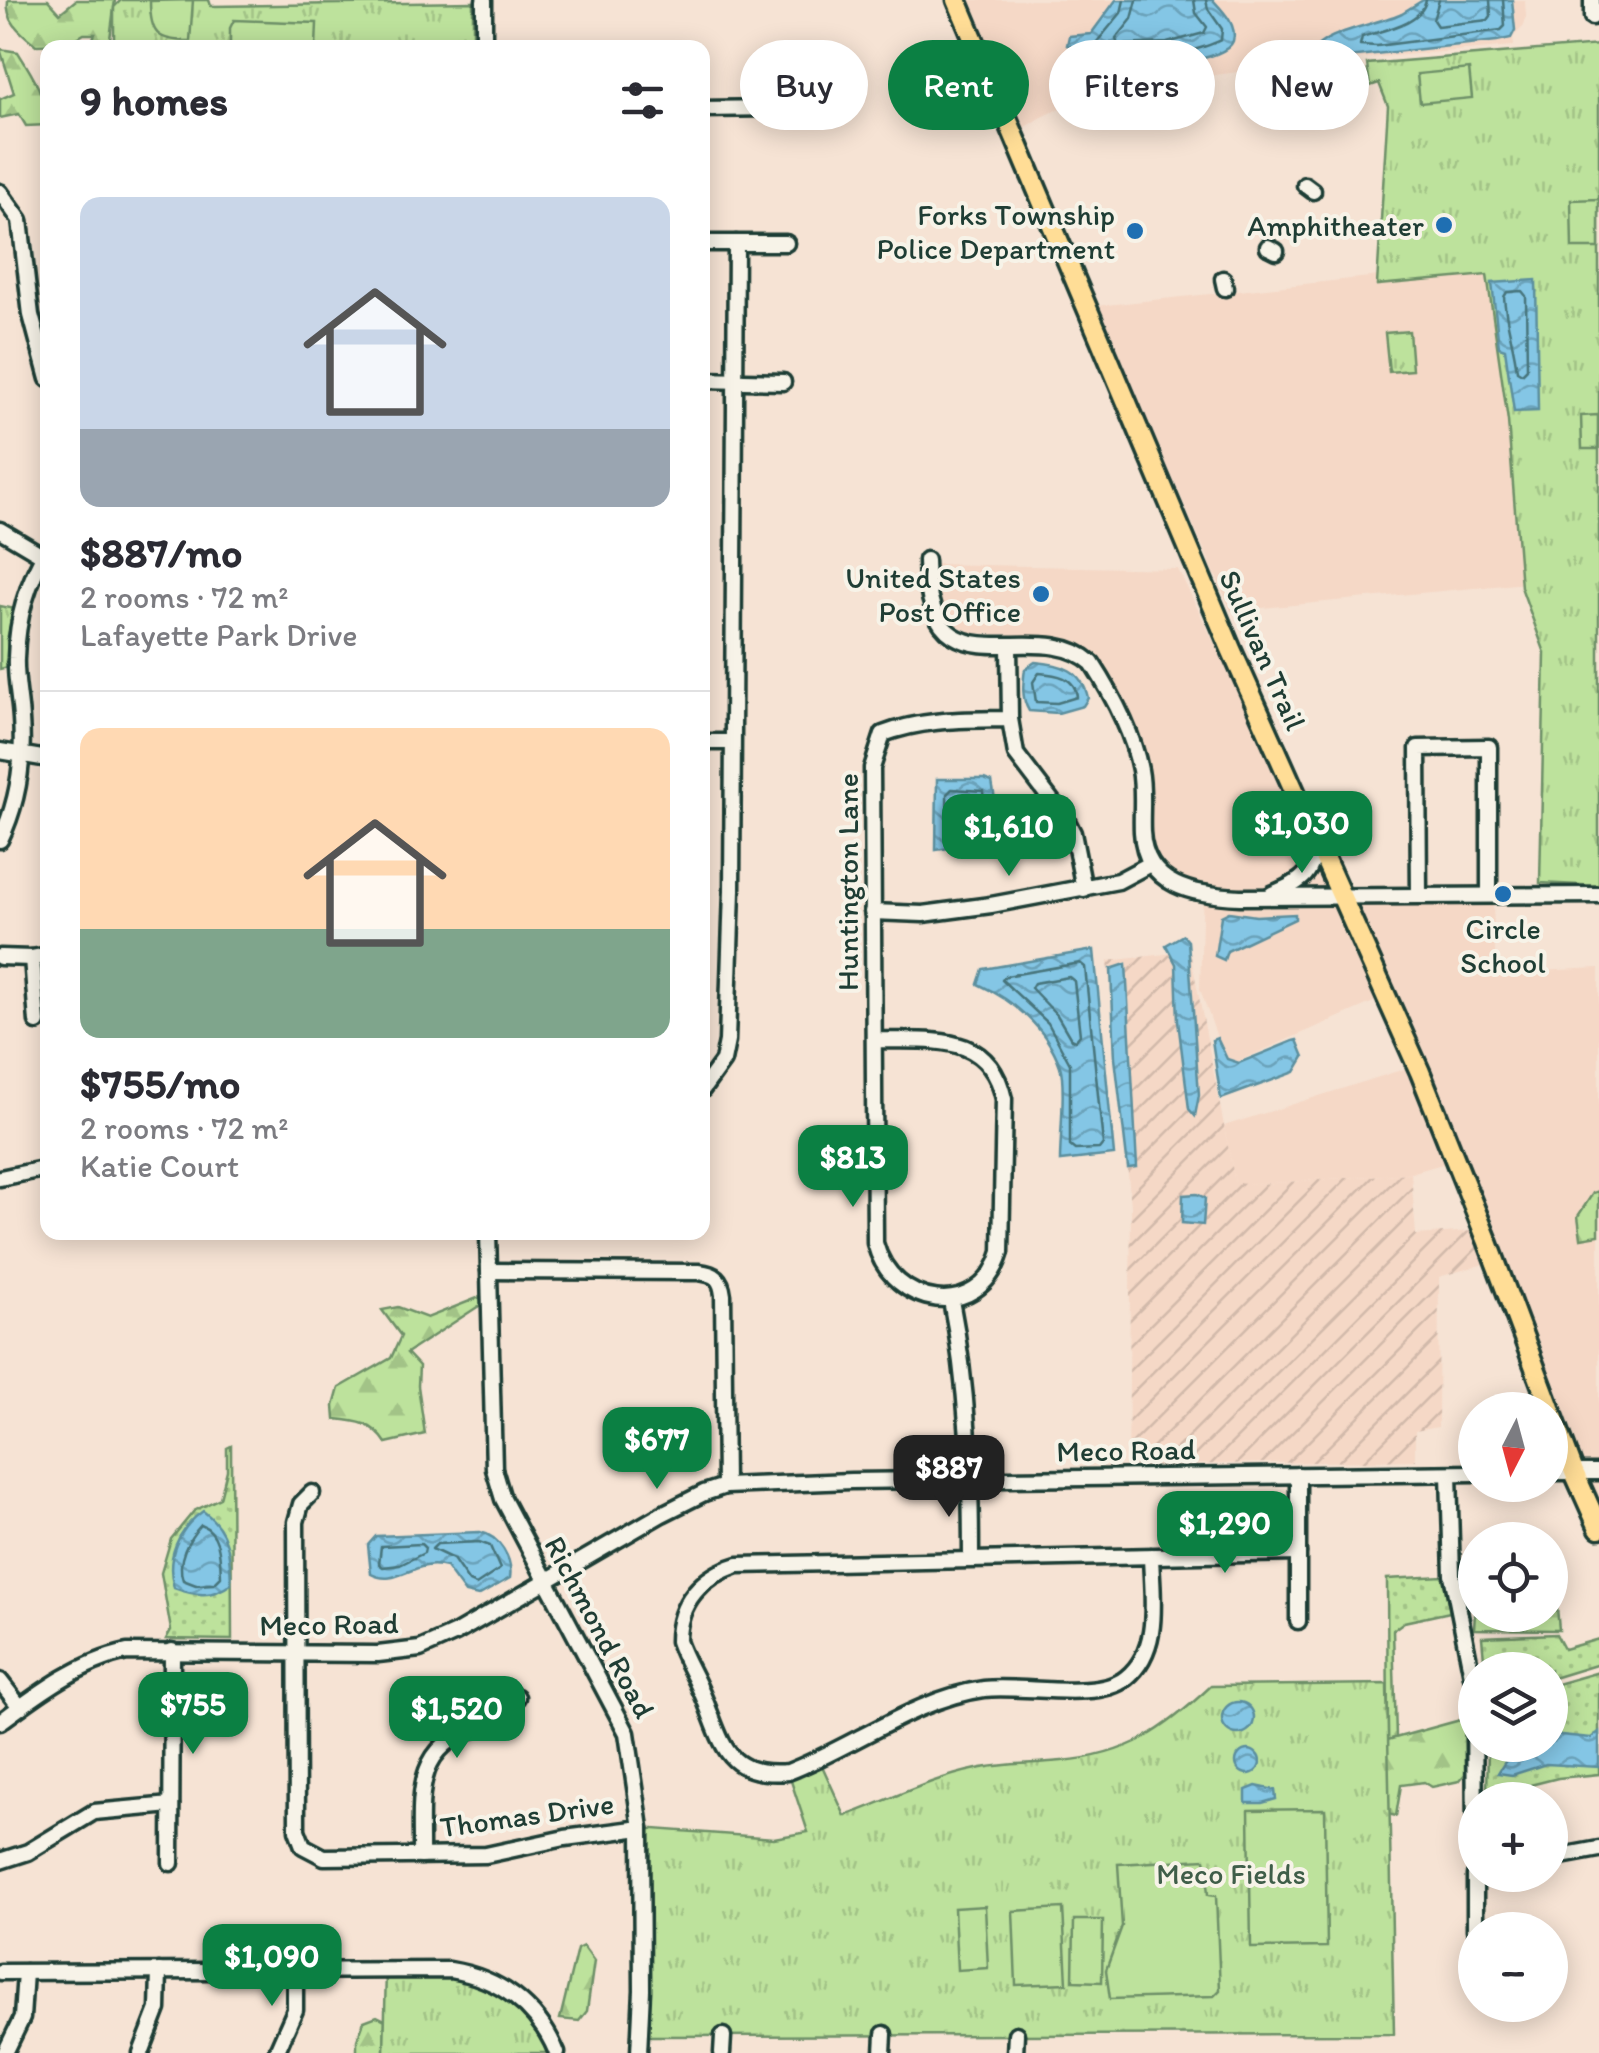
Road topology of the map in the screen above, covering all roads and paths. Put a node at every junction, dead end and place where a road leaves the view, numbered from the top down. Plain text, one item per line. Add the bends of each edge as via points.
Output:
1 (484, 0) edge
2 (957, 0) edge
3 (965, 0) edge
4 (1592, 0) edge
5 (1592, 17) dead end
6 (968, 24) junction
7 (484, 40) edge
8 (710, 109) edge
9 (740, 109) edge
10 (0, 192) edge
11 (710, 243) edge
12 (736, 243) junction
13 (786, 243) dead end
14 (40, 349) edge
15 (710, 380) edge
16 (733, 381) junction
17 (783, 382) dead end
18 (0, 530) edge
19 (40, 554) edge
20 (926, 560) dead end
21 (40, 563) edge
22 (1009, 646) junction
23 (1010, 719) junction
24 (710, 742) edge
25 (732, 742) junction
26 (0, 751) edge
27 (21, 754) junction
28 (40, 758) edge
29 (1316, 836) junction
30 (0, 840) edge
31 (1150, 864) junction
32 (1084, 888) junction
33 (1490, 894) junction
34 (1419, 895) junction
35 (1343, 896) junction
36 (1599, 896) edge
37 (1262, 898) junction
38 (872, 912) junction
39 (0, 956) edge
40 (40, 956) edge
41 (32, 958) junction
42 (37, 1022) dead end
43 (875, 1040) junction
44 (710, 1081) edge
45 (40, 1170) edge
46 (0, 1178) edge
47 (488, 1240) edge
48 (489, 1272) junction
49 (951, 1300) junction
50 (1544, 1392) edge
51 (1568, 1456) edge
52 (1568, 1472) edge
53 (1574, 1472) junction
54 (1599, 1472) edge
55 (1449, 1474) junction
56 (1458, 1474) edge
57 (1298, 1476) junction
58 (971, 1480) junction
59 (725, 1486) junction
60 (312, 1493) dead end
61 (1599, 1528) edge
62 (1298, 1553) junction
63 (1151, 1556) junction
64 (972, 1560) junction
65 (545, 1582) junction
66 (1298, 1621) dead end
67 (172, 1652) junction
68 (297, 1653) junction
69 (0, 1681) edge
70 (517, 1698) dead end
71 (20, 1707) junction
72 (0, 1722) edge
73 (1475, 1782) edge
74 (171, 1805) junction
75 (641, 1828) junction
76 (1599, 1849) edge
77 (1568, 1855) edge
78 (421, 1856) junction
79 (0, 1861) edge
80 (171, 1863) dead end
81 (295, 1970) junction
82 (159, 1971) junction
83 (0, 1972) edge
84 (25, 1972) junction
85 (884, 2034) dead end
86 (1016, 2034) dead end
87 (723, 2036) dead end
88 (6, 2053) edge
89 (141, 2053) edge
90 (276, 2053) edge
91 (557, 2053) edge
92 (639, 2053) edge
93 (722, 2053) edge
94 (884, 2053) edge
95 (1015, 2053) edge

1 - 7 street
2 - 6 main road
3 - 6 main road
4 - 5 street
6 - 29 main road, Sullivan Trail
8 - 9 street
10 - 14 street via 20,220
11 - 12 street
12 - 13 street
12 - 16 street
15 - 16 street
16 - 17 street
16 - 25 street
18 - 19 street
20 - 22 street via 929,604 940,623 974,643
21 - 27 street via 18,628
22 - 23 street
22 - 31 street via 1058,647 1092,663 1140,770 1142,838
23 - 32 street via 1016,754 1073,832
23 - 38 street, Huntington Lane via 924,720 883,734 872,780
24 - 25 street
25 - 44 street via 727,1041
26 - 27 street
27 - 28 street
27 - 30 street
29 - 35 main road, Sullivan Trail
29 - 37 street via 1308,874
31 - 32 street via 1118,881
31 - 37 street via 1170,884 1192,893
32 - 38 street via 942,912
33 - 34 street
33 - 34 street via 1489,747 1418,748
33 - 36 street
34 - 35 street
35 - 37 street
35 - 50 main road, Sullivan Trail
38 - 43 street, Huntington Lane
39 - 41 street
40 - 41 street
41 - 42 street
43 - 49 street, Huntington Lane via 875,1243 900,1284
43 - 49 street via 962,1044 1000,1078 1001,1252 982,1284
45 - 46 street
47 - 48 street, Richmond Road
48 - 59 street via 722,1274
48 - 65 street, Richmond Road via 494,1470
49 - 58 street via 967,1398
51 - 53 main road, Sullivan Trail
52 - 53 street
53 - 54 street
53 - 61 main road, Sullivan Trail
55 - 56 street, Meco Road
55 - 57 street, Meco Road
55 - 73 street via 1452,1576 1474,1686
57 - 58 street, Meco Road
57 - 62 street
58 - 59 street, Meco Road
58 - 64 street
59 - 65 street, Meco Road
60 - 68 street via 300,1504 296,1522
62 - 63 street
62 - 66 street
63 - 64 street
63 - 64 street via 1152,1632 1146,1654 1122,1682 1089,1690 1002,1687 952,1696 788,1772 752,1770 730,1757 678,1641 678,1622 694,1592 738,1565
65 - 68 street, Meco Road via 420,1650
65 - 75 street, Richmond Road via 628,1733
67 - 68 street, Meco Road
67 - 71 street, Meco Road via 102,1657
67 - 74 street
68 - 78 street, Thomas Drive via 297,1830 304,1846 324,1857
69 - 71 street
70 - 78 street via 495,1722 443,1744 428,1764
71 - 72 street, Meco Road
74 - 79 street via 94,1812
74 - 80 street
75 - 78 street, Thomas Drive via 486,1854
75 - 92 street, Richmond Road
76 - 77 street
81 - 82 street
81 - 90 street via 295,2010
81 - 91 street via 450,1970 480,1976 537,2017
82 - 84 street
82 - 89 street via 158,2010
83 - 84 street
84 - 88 street via 22,2018
85 - 94 street
86 - 95 street
87 - 93 street

